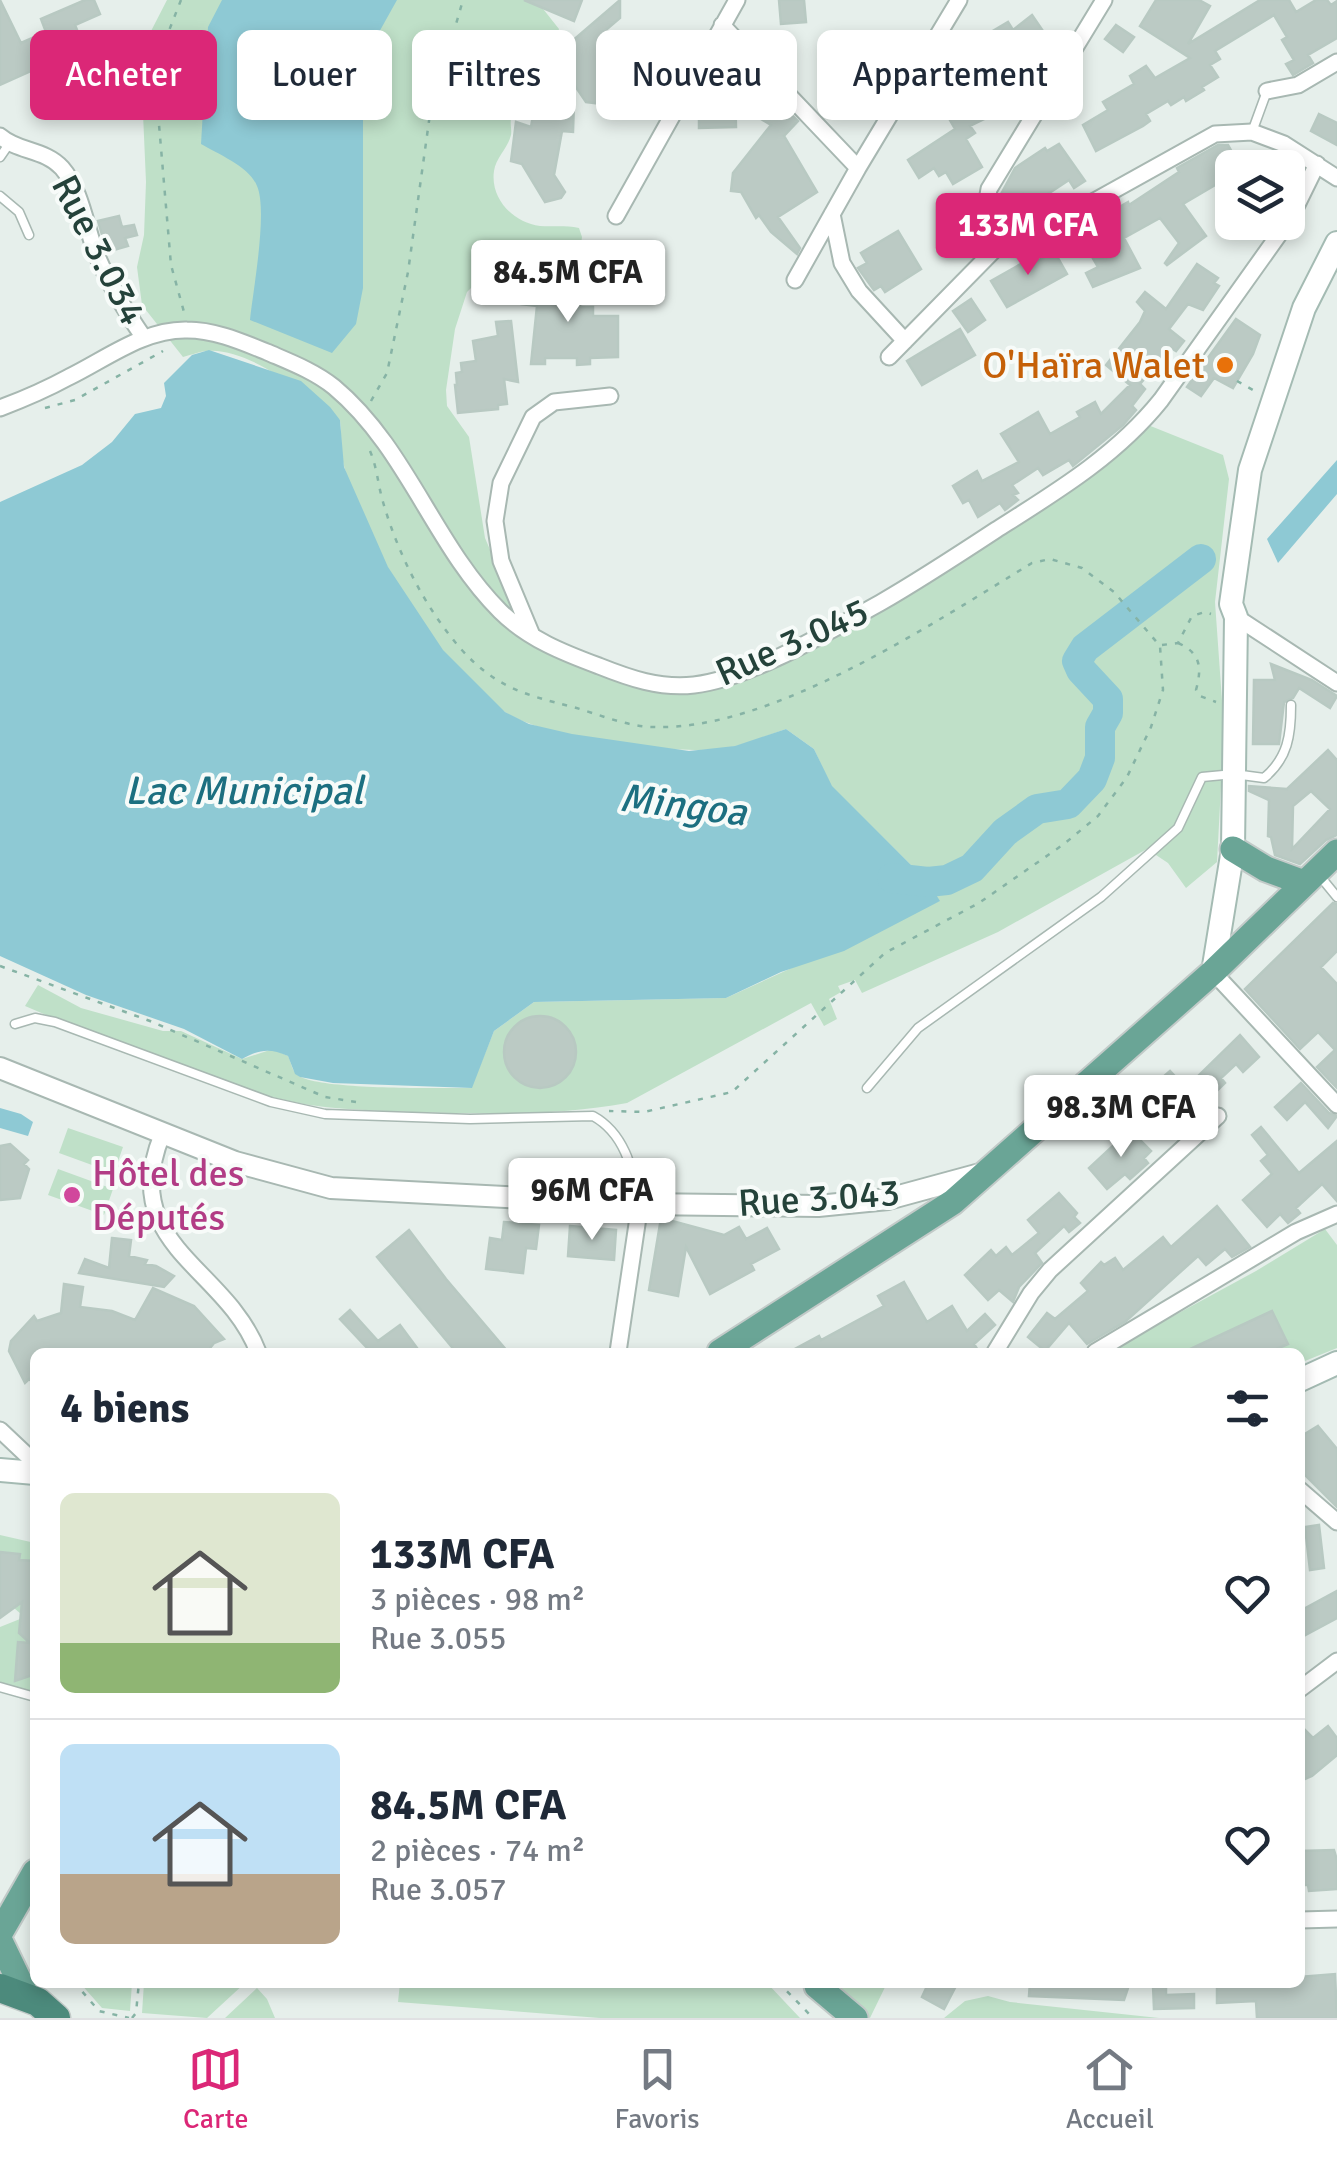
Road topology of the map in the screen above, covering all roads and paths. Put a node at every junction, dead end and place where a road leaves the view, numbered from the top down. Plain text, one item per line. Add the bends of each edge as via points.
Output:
1 (181, 0) edge
2 (463, 0) edge
3 (737, 0) edge
4 (959, 0) edge
5 (1104, 0) edge
6 (722, 26) junction
7 (1337, 62) edge
8 (1267, 92) joint
9 (1252, 132) junction
10 (3, 145) edge
11 (1317, 164) junction
12 (858, 168) junction
13 (1337, 178) edge
14 (0, 196) edge
15 (832, 214) junction
16 (616, 216) dead end
17 (29, 235) dead end
18 (1003, 241) junction
19 (1337, 243) edge
20 (795, 280) dead end
21 (189, 330) junction
22 (144, 338) junction
23 (905, 341) junction
24 (164, 350) dead end
25 (889, 358) dead end
26 (610, 396) dead end
27 (0, 408) edge
28 (38, 410) dead end
29 (363, 416) junction
30 (368, 446) dead end
31 (1236, 620) junction
32 (533, 636) junction
33 (1178, 643) junction
34 (1160, 646) junction
35 (1337, 683) edge
36 (1234, 701) junction
37 (1291, 706) dead end
38 (1234, 774) junction
39 (1233, 849) junction
40 (1337, 852) edge
41 (1311, 877) junction
42 (1337, 897) edge
43 (0, 966) edge
44 (1213, 972) junction
45 (15, 1024) dead end
46 (0, 1068) edge
47 (867, 1088) dead end
48 (361, 1102) dead end
49 (1337, 1105) edge
50 (606, 1110) dead end
51 (1218, 1116) dead end
52 (162, 1135) junction
53 (996, 1168) junction
54 (640, 1204) junction
55 (1337, 1214) edge
56 (256, 1348) edge
57 (619, 1348) edge
58 (727, 1348) edge
59 (998, 1348) edge
60 (1102, 1348) edge
61 (1337, 1363) edge
62 (1305, 1378) edge
63 (0, 1430) edge
64 (30, 1458) edge
65 (0, 1470) edge
66 (30, 1473) edge
67 (1305, 1494) edge
68 (1337, 1522) edge
69 (1331, 1665) edge
70 (1305, 1685) edge
71 (1337, 1686) edge
72 (0, 1687) edge
73 (30, 1696) edge
74 (30, 1881) edge
75 (1337, 1919) edge
76 (1305, 1920) edge
77 (0, 1932) edge
78 (0, 1941) edge
79 (79, 1988) edge
80 (138, 1988) edge
81 (784, 1988) edge
82 (816, 1988) edge
83 (819, 1988) edge
84 (13, 1992) edge
85 (56, 2018) edge
86 (131, 2018) edge
87 (813, 2018) edge
88 (834, 2018) edge
89 (855, 2018) edge

1 - 21 path via 160,56 158,113 170,265
2 - 29 path via 430,114 388,373
3 - 6 street
4 - 12 street
5 - 18 street via 989,188 990,221
6 - 12 street
6 - 16 street
7 - 8 street via 1298,85
8 - 9 lane
9 - 11 street
9 - 18 street via 1215,134 1064,218
10 - 22 street, Rue 3.034 via 48,156 63,169 96,254
11 - 13 street
11 - 32 street, Rue 3.045 via 1290,219 1140,426 1080,476 894,594 826,633 692,685 639,682
12 - 15 street
14 - 17 lane
15 - 20 street
15 - 23 street via 842,263
18 - 23 street
19 - 31 main road via 1304,308 1250,470 1231,604
21 - 22 street, Rue 3.045
21 - 29 street, Rue 3.045 via 226,336 307,370
22 - 27 street, Rue 3.045
23 - 25 street
24 - 28 path via 75,400
26 - 32 street via 554,402 533,417 501,484 494,521 501,561
29 - 32 street, Rue 3.045 via 470,573 501,612
30 - 34 path via 404,561 462,650 502,685 650,728 712,724 790,695 896,646 1032,563 1050,559 1082,568 1114,592
31 - 33 path via 1205,612 1192,616
31 - 35 street
31 - 36 main road
33 - 34 path
33 - 36 path via 1199,661 1200,696
34 - 50 path via 1163,690 1151,727 1127,778 1087,825 979,903 885,953 732,1092 644,1112
36 - 38 main road
37 - 38 lane via 1287,748 1276,768 1264,778
38 - 39 main road
38 - 47 lane via 1202,777 1178,828 1101,896 918,1028
39 - 41 main road via 1266,869
39 - 44 main road
40 - 41 main road
41 - 42 lane
41 - 44 main road
43 - 48 path via 150,1021 325,1097
44 - 49 street
44 - 53 main road
45 - 54 lane via 35,1018 56,1022 272,1102 325,1114 593,1116 621,1142
46 - 52 street, Rue 3.043
51 - 59 street via 1050,1270
52 - 54 street, Rue 3.043 via 330,1188
52 - 56 street via 152,1177 157,1220 178,1253 224,1296
53 - 54 street, Rue 3.043 via 888,1198 818,1206
53 - 58 main road
54 - 57 street
55 - 60 street
61 - 62 main road
63 - 64 street
65 - 66 main road
67 - 68 street
69 - 70 street
69 - 71 street
72 - 73 lane
74 - 77 main road
75 - 76 street
78 - 84 main road
79 - 86 path via 99,2011
80 - 86 path
81 - 87 path
82 - 88 main road
83 - 89 main road
84 - 85 highway

